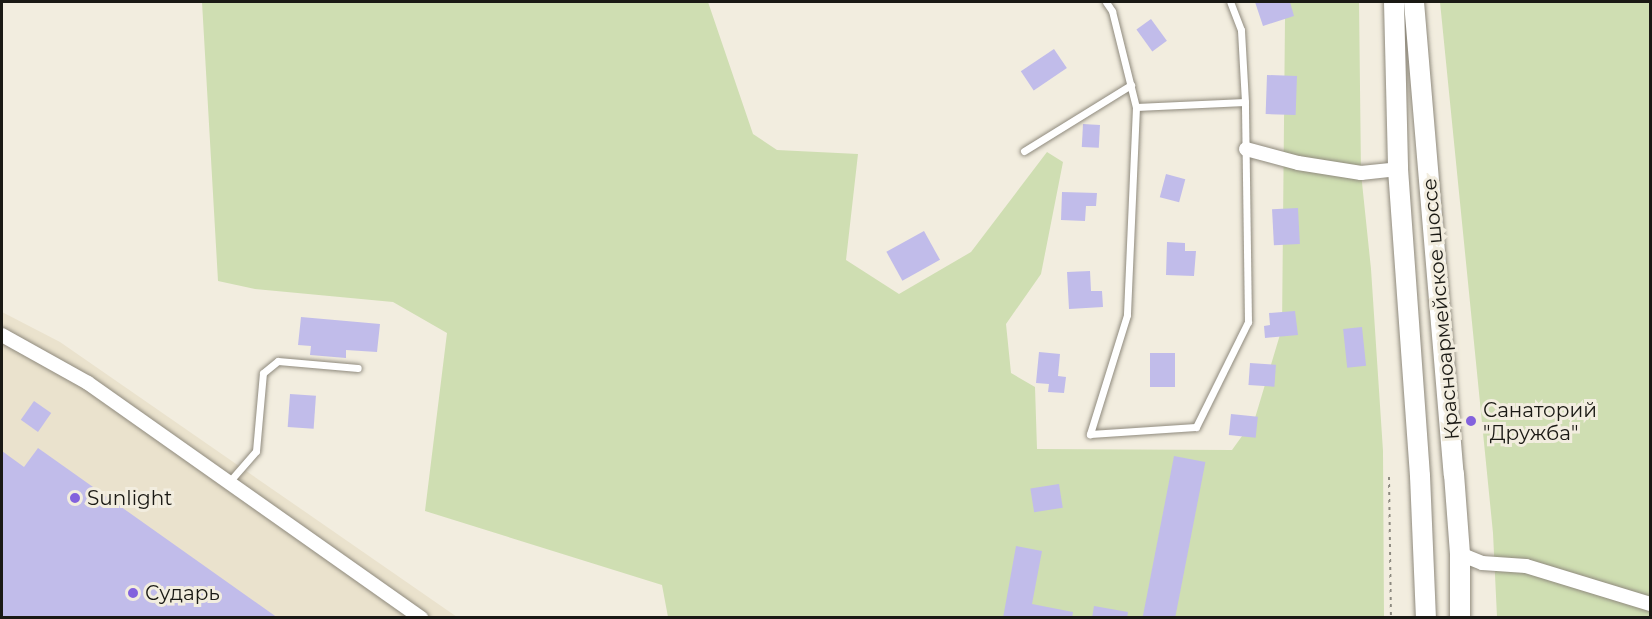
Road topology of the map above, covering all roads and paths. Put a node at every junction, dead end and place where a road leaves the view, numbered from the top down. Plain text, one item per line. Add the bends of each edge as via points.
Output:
1 (1106, 2) edge
2 (1230, 2) edge
3 (1394, 2) edge
4 (1414, 2) edge
5 (1131, 85) junction
6 (1245, 102) junction
7 (1136, 107) junction
8 (1246, 149) junction
9 (1024, 151) dead end
10 (1398, 169) junction
11 (2, 335) edge
12 (358, 368) dead end
13 (1389, 477) dead end
14 (230, 482) junction
15 (1460, 554) junction
16 (1649, 608) edge
17 (421, 618) edge
18 (1392, 618) edge
19 (1426, 618) edge
20 (1460, 618) edge

1 - 5 lane via 1112,11
2 - 6 lane via 1240,30
3 - 10 main road, Красноармейское шоссе
4 - 15 main road, Красноармейское шоссе
5 - 7 lane
5 - 9 lane
6 - 7 lane
6 - 8 lane
7 - 8 lane via 1127,315 1090,434 1196,428 1248,322
8 - 10 street via 1360,173
10 - 19 main road, Красноармейское шоссе
11 - 14 street via 88,383
12 - 14 lane via 278,361 263,373 256,451
13 - 18 path
14 - 17 street
15 - 16 street via 1482,563 1526,566
15 - 20 main road, Красноармейское шоссе

